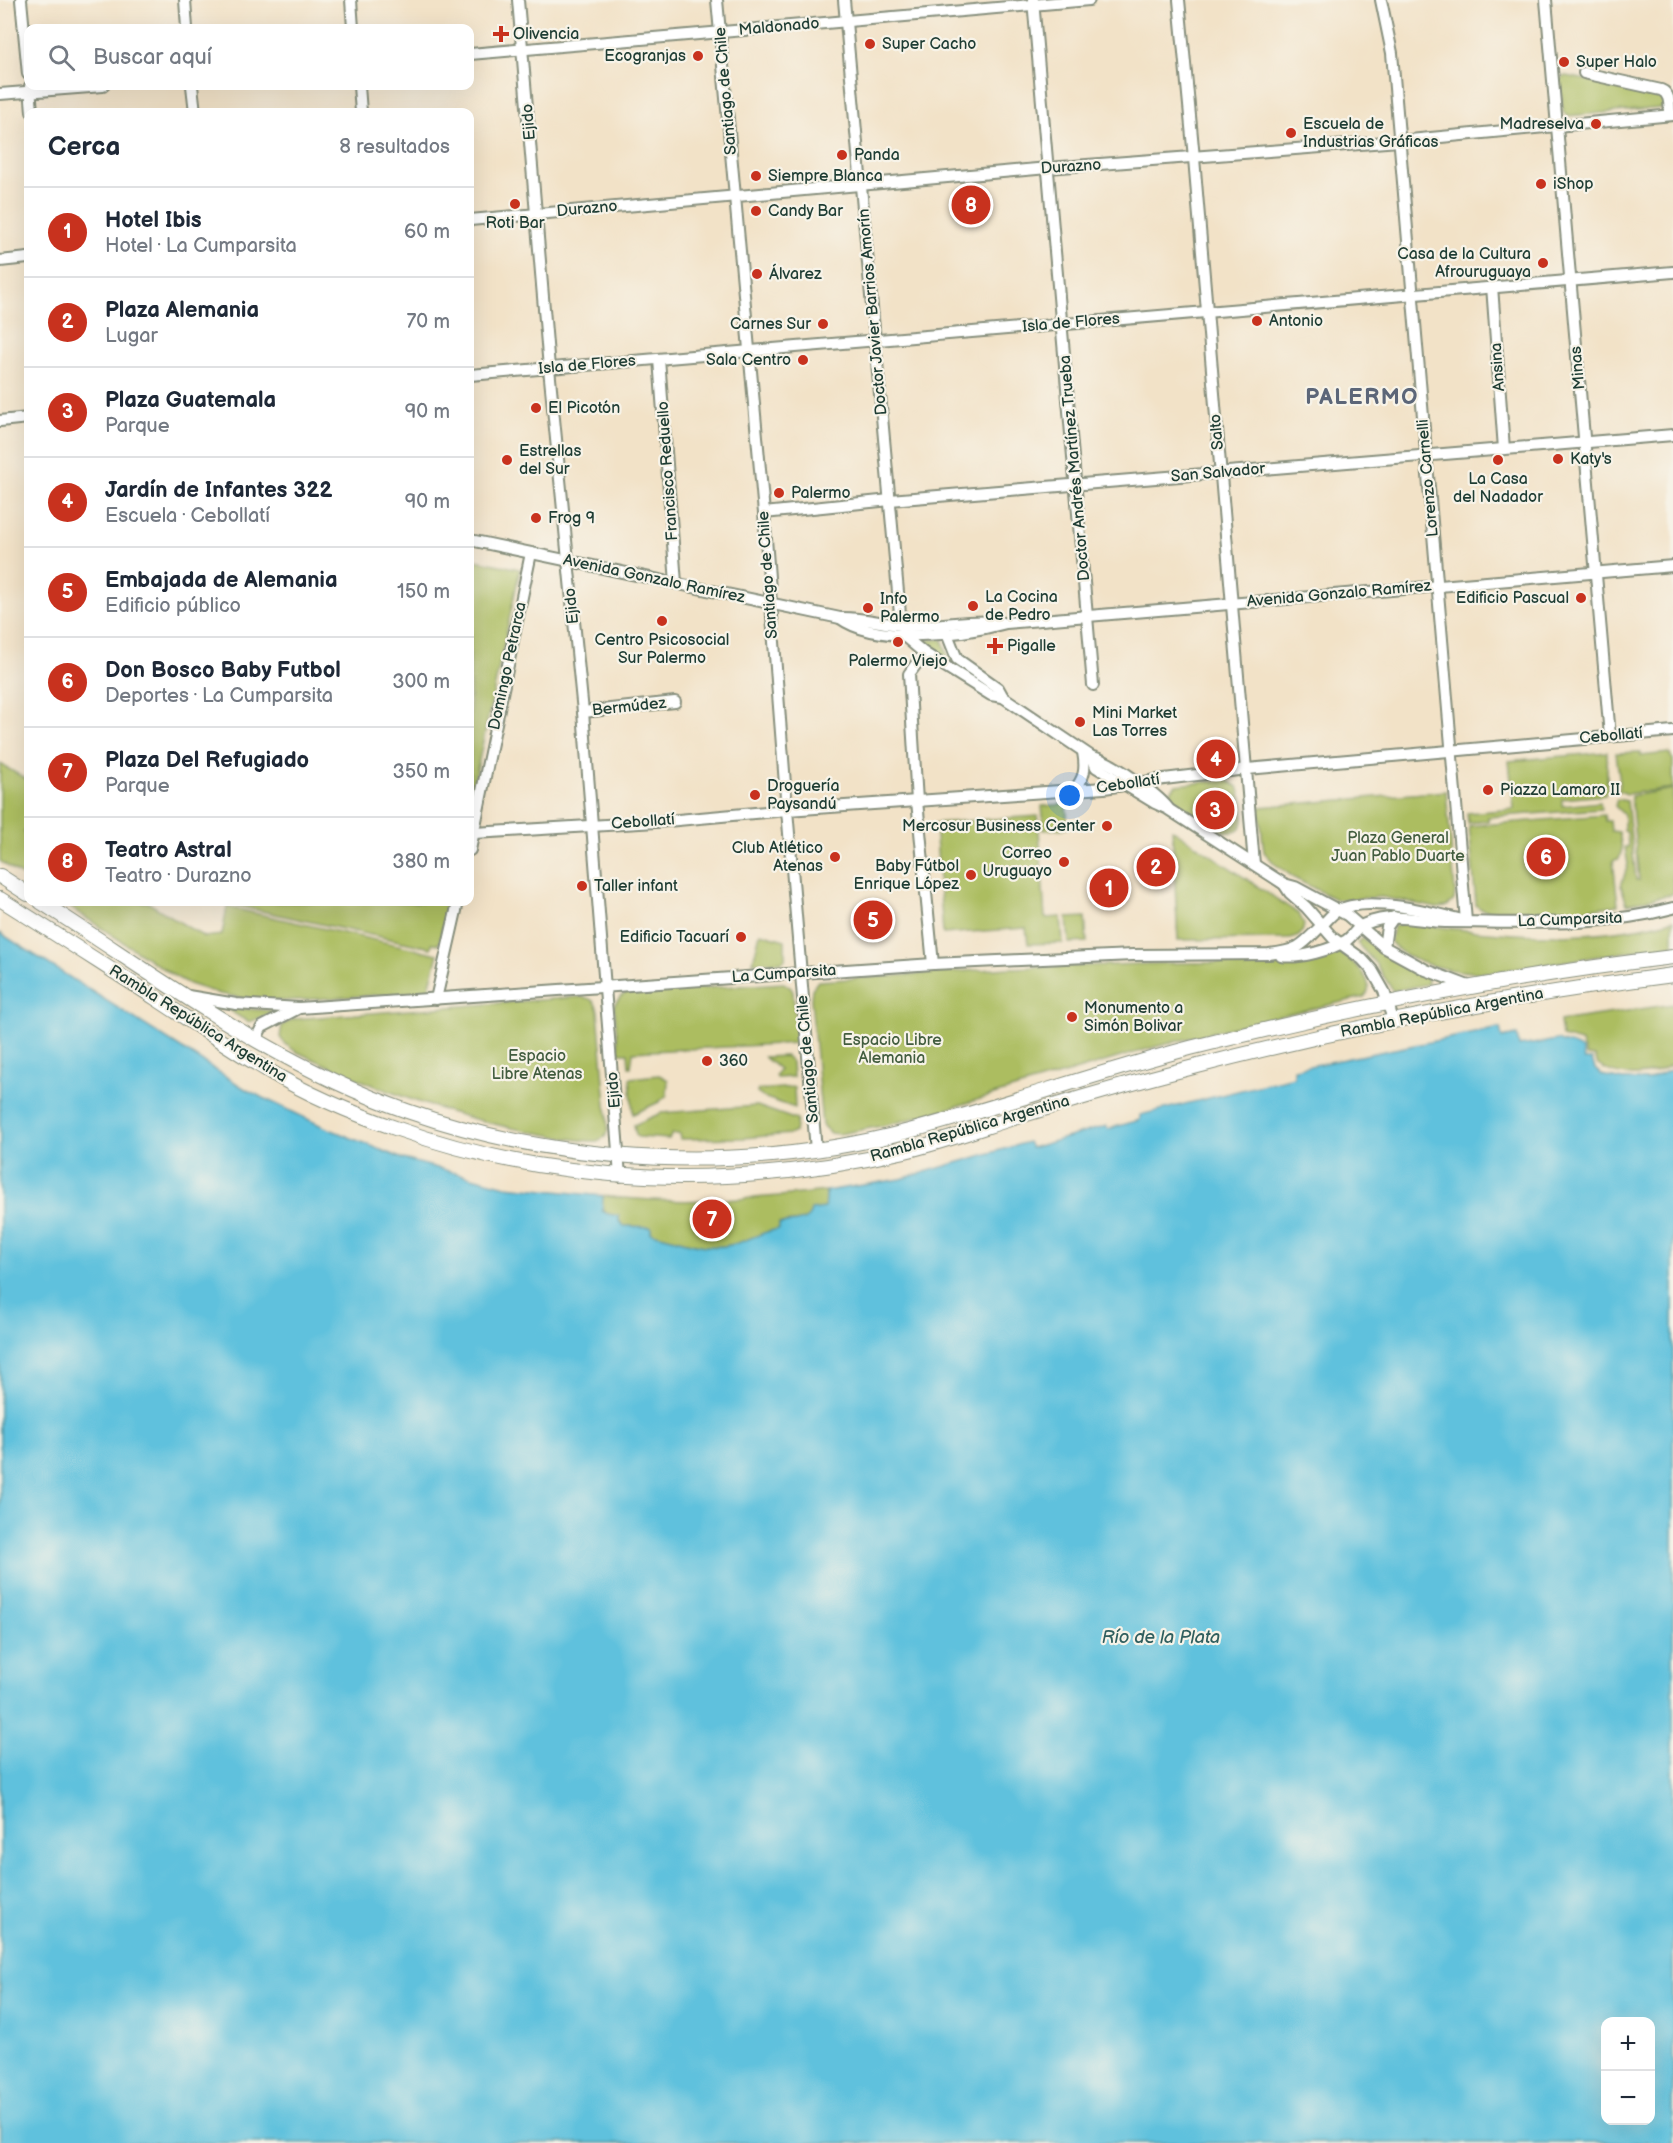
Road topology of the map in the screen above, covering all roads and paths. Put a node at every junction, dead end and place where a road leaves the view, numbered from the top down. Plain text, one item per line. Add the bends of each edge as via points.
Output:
1 (21, 0) edge
2 (185, 0) edge
3 (351, 0) edge
4 (518, 0) edge
5 (717, 0) edge
6 (844, 0) edge
7 (1089, 0) edge
8 (1179, 0) edge
9 (1381, 0) edge
10 (1546, 0) edge
11 (1033, 2) edge
12 (846, 21) junction
13 (188, 24) edge
14 (353, 24) edge
15 (24, 32) edge
16 (721, 32) junction
17 (522, 49) junction
18 (474, 54) edge
19 (1584, 73) dead end
20 (24, 90) edge
21 (30, 90) edge
22 (192, 90) edge
23 (359, 90) edge
24 (0, 94) edge
25 (32, 108) edge
26 (195, 108) edge
27 (362, 108) edge
28 (1672, 115) edge
29 (1557, 126) junction
30 (1399, 141) junction
31 (1194, 158) junction
32 (1048, 168) junction
33 (861, 185) junction
34 (735, 196) junction
35 (537, 214) junction
36 (474, 220) edge
37 (24, 258) edge
38 (0, 261) edge
39 (1673, 272) edge
40 (1570, 279) junction
41 (1492, 286) junction
42 (1412, 293) junction
43 (1206, 311) junction
44 (1062, 324) junction
45 (875, 339) junction
46 (748, 351) junction
47 (659, 359) junction
48 (549, 368) junction
49 (474, 375) edge
50 (24, 418) edge
51 (0, 421) edge
52 (1673, 435) edge
53 (1584, 442) junction
54 (1504, 449) junction
55 (1426, 456) junction
56 (1220, 473) junction
57 (1076, 485) junction
58 (890, 500) junction
59 (764, 513) junction
60 (474, 541) edge
61 (531, 553) junction
62 (567, 560) junction
63 (1673, 566) edge
64 (1596, 572) junction
65 (676, 584) junction
66 (1437, 586) junction
67 (1232, 603) junction
68 (770, 604) junction
69 (1088, 616) junction
70 (840, 618) junction
71 (901, 625) junction
72 (945, 628) junction
73 (904, 636) junction
74 (924, 652) junction
75 (1093, 685) dead end
76 (1003, 697) junction
77 (675, 702) dead end
78 (583, 712) junction
79 (1673, 731) edge
80 (1610, 736) junction
81 (1451, 751) junction
82 (1088, 755) junction
83 (1247, 770) junction
84 (1138, 783) junction
85 (1126, 785) junction
86 (1073, 791) junction
87 (917, 801) junction
88 (1168, 809) junction
89 (787, 810) junction
90 (592, 826) junction
91 (474, 832) joint
92 (1254, 864) junction
93 (0, 876) edge
94 (1284, 884) junction
95 (24, 891) edge
96 (0, 899) edge
97 (46, 906) edge
98 (457, 906) edge
99 (1673, 908) edge
100 (1337, 910) junction
101 (1394, 917) junction
102 (1466, 921) junction
103 (1322, 925) junction
104 (1360, 927) junction
105 (1341, 943) junction
106 (1384, 947) junction
107 (1269, 954) junction
108 (1673, 957) edge
109 (933, 964) junction
110 (801, 973) junction
111 (1673, 975) edge
112 (604, 986) junction
113 (1471, 987) junction
114 (184, 996) junction
115 (436, 999) junction
116 (1388, 1002) junction
117 (299, 1008) junction
118 (1394, 1020) junction
119 (255, 1040) junction
120 (816, 1150) junction
121 (619, 1155) junction
122 (620, 1176) junction

1 - 15 street
2 - 13 street
3 - 14 street
4 - 17 street, Ejido
5 - 16 street, Santiago de Chile
6 - 12 street, Doctor Javier Barrios Amorín
7 - 11 street, Maldonado
8 - 31 street, Salto
9 - 30 street, Lorenzo Carnelli via 1392,53
10 - 29 street, Minas
11 - 12 street, Maldonado
11 - 32 street, Doctor Andrés Martínez Trueba
12 - 16 street, Maldonado
12 - 33 street, Doctor Javier Barrios Amorín
16 - 17 street, Maldonado
16 - 34 street, Santiago de Chile
17 - 18 street, Maldonado
17 - 35 street, Ejido
19 - 28 street via 1661,90 1668,98
20 - 24 street
21 - 25 street
22 - 26 street
23 - 27 street
28 - 29 street, Durazno
29 - 30 street, Durazno
29 - 40 street, Minas
30 - 31 street, Durazno
30 - 42 street, Lorenzo Carnelli
31 - 32 street, Durazno
31 - 43 street, Salto
32 - 33 street, Durazno
32 - 44 street, Doctor Andrés Martínez Trueba
33 - 34 street, Durazno
33 - 45 street, Doctor Javier Barrios Amorín
34 - 35 street, Durazno
34 - 46 street, Santiago de Chile
35 - 36 street, Durazno
35 - 48 street, Ejido
37 - 38 street
39 - 40 street, Isla de Flores
40 - 41 street, Isla de Flores
40 - 53 street, Minas
41 - 42 street, Isla de Flores
41 - 54 street, Ansina
42 - 43 street, Isla de Flores
42 - 55 street, Lorenzo Carnelli
43 - 44 street, Isla de Flores
43 - 56 street, Salto
44 - 45 street, Isla de Flores
44 - 57 street, Doctor Andrés Martínez Trueba
45 - 46 street, Isla de Flores
45 - 58 street, Doctor Javier Barrios Amorín
46 - 47 street, Isla de Flores
46 - 59 street, Santiago de Chile
47 - 48 street, Isla de Flores
47 - 65 street, Francisco Reduello
48 - 49 street, Isla de Flores
48 - 62 street, Ejido
50 - 51 street
52 - 53 street, San Salvador
53 - 54 street, San Salvador
53 - 64 street, Minas
54 - 55 street, San Salvador
55 - 56 street, San Salvador
55 - 66 street, Lorenzo Carnelli
56 - 57 street, San Salvador
56 - 67 street, Salto
57 - 58 street, San Salvador
57 - 69 street, Doctor Andrés Martínez Trueba
58 - 59 street, San Salvador
58 - 71 street, Doctor Javier Barrios Amorín
59 - 68 street, Santiago de Chile
60 - 61 street, Avenida Gonzalo Ramírez
61 - 62 street, Avenida Gonzalo Ramírez
61 - 91 street, Domingo Petrarca
62 - 65 street, Avenida Gonzalo Ramírez
62 - 78 street, Ejido
63 - 64 street, Avenida Gonzalo Ramírez
64 - 66 street, Avenida Gonzalo Ramírez
64 - 80 street, Minas
65 - 68 street, Avenida Gonzalo Ramírez
66 - 67 street, Avenida Gonzalo Ramírez
66 - 81 street, Lorenzo Carnelli
67 - 69 street, Avenida Gonzalo Ramírez
67 - 83 street, Salto
68 - 70 street, Avenida Gonzalo Ramírez
68 - 89 street, Santiago de Chile
69 - 72 street, Avenida Gonzalo Ramírez via 1006,623 983,629
69 - 75 street, Doctor Andrés Martínez Trueba
70 - 71 street, Avenida Gonzalo Ramírez
70 - 73 street, Avenida Gonzalo Ramírez via 850,626
71 - 72 street, Avenida Gonzalo Ramírez
72 - 73 street, Avenida Gonzalo Ramírez
72 - 76 street via 957,659 998,688
73 - 74 street
74 - 76 street via 991,695
74 - 87 street via 909,674
76 - 82 street
77 - 78 street, Bermúdez
78 - 90 street, Ejido
79 - 80 street, Cebollatí
80 - 81 street, Cebollatí
81 - 83 street, Cebollatí
81 - 102 street, Lorenzo Carnelli
82 - 84 street
82 - 85 street via 1096,767
82 - 86 street via 1084,776
83 - 84 street, Cebollatí
83 - 92 street, Salto
84 - 85 street, Cebollatí
84 - 88 street via 1159,797
85 - 86 street, Cebollatí
85 - 88 street
86 - 87 street, Cebollatí
87 - 89 street, Cebollatí
87 - 109 street
88 - 92 street
89 - 90 street, Cebollatí
89 - 110 street, Santiago de Chile
90 - 91 street, Cebollatí
90 - 112 street, Ejido
92 - 94 street
93 - 95 main road
94 - 100 street via 1295,886
94 - 103 street
96 - 122 main road, Rambla República Argentina via 273,1073 354,1112 469,1150 561,1169
97 - 114 main road, Rambla República Argentina
98 - 115 street
99 - 102 street, La Cumparsita via 1642,916 1584,922
100 - 102 street, La Cumparsita via 1357,905 1386,906
100 - 103 street, La Cumparsita
100 - 104 street
101 - 102 street, La Cumparsita
101 - 104 street, La Cumparsita
101 - 106 street via 1387,927
103 - 105 street
103 - 107 street, La Cumparsita via 1304,944
104 - 105 street, La Cumparsita
104 - 106 street
105 - 107 street, La Cumparsita via 1301,956
105 - 116 street via 1372,970
106 - 113 street via 1426,970
107 - 109 street, La Cumparsita via 1133,955
108 - 113 main road, Rambla República Argentina
109 - 110 street, La Cumparsita
110 - 112 street, La Cumparsita
110 - 120 street, Santiago de Chile
111 - 118 main road, Rambla República Argentina
112 - 115 street, La Cumparsita
112 - 121 street, Ejido
113 - 116 main road, Rambla República Argentina
114 - 117 street, La Cumparsita
114 - 119 main road, Rambla República Argentina
115 - 117 street, La Cumparsita
116 - 118 street
116 - 120 main road, Rambla República Argentina via 1110,1070 907,1132
117 - 119 street, La Cumparsita via 262,1027
118 - 122 main road, Rambla República Argentina via 1178,1071 872,1158 708,1178
119 - 121 main road, Rambla República Argentina via 366,1095 452,1125 514,1140
120 - 121 main road, Rambla República Argentina via 699,1158
121 - 122 street, Ejido

